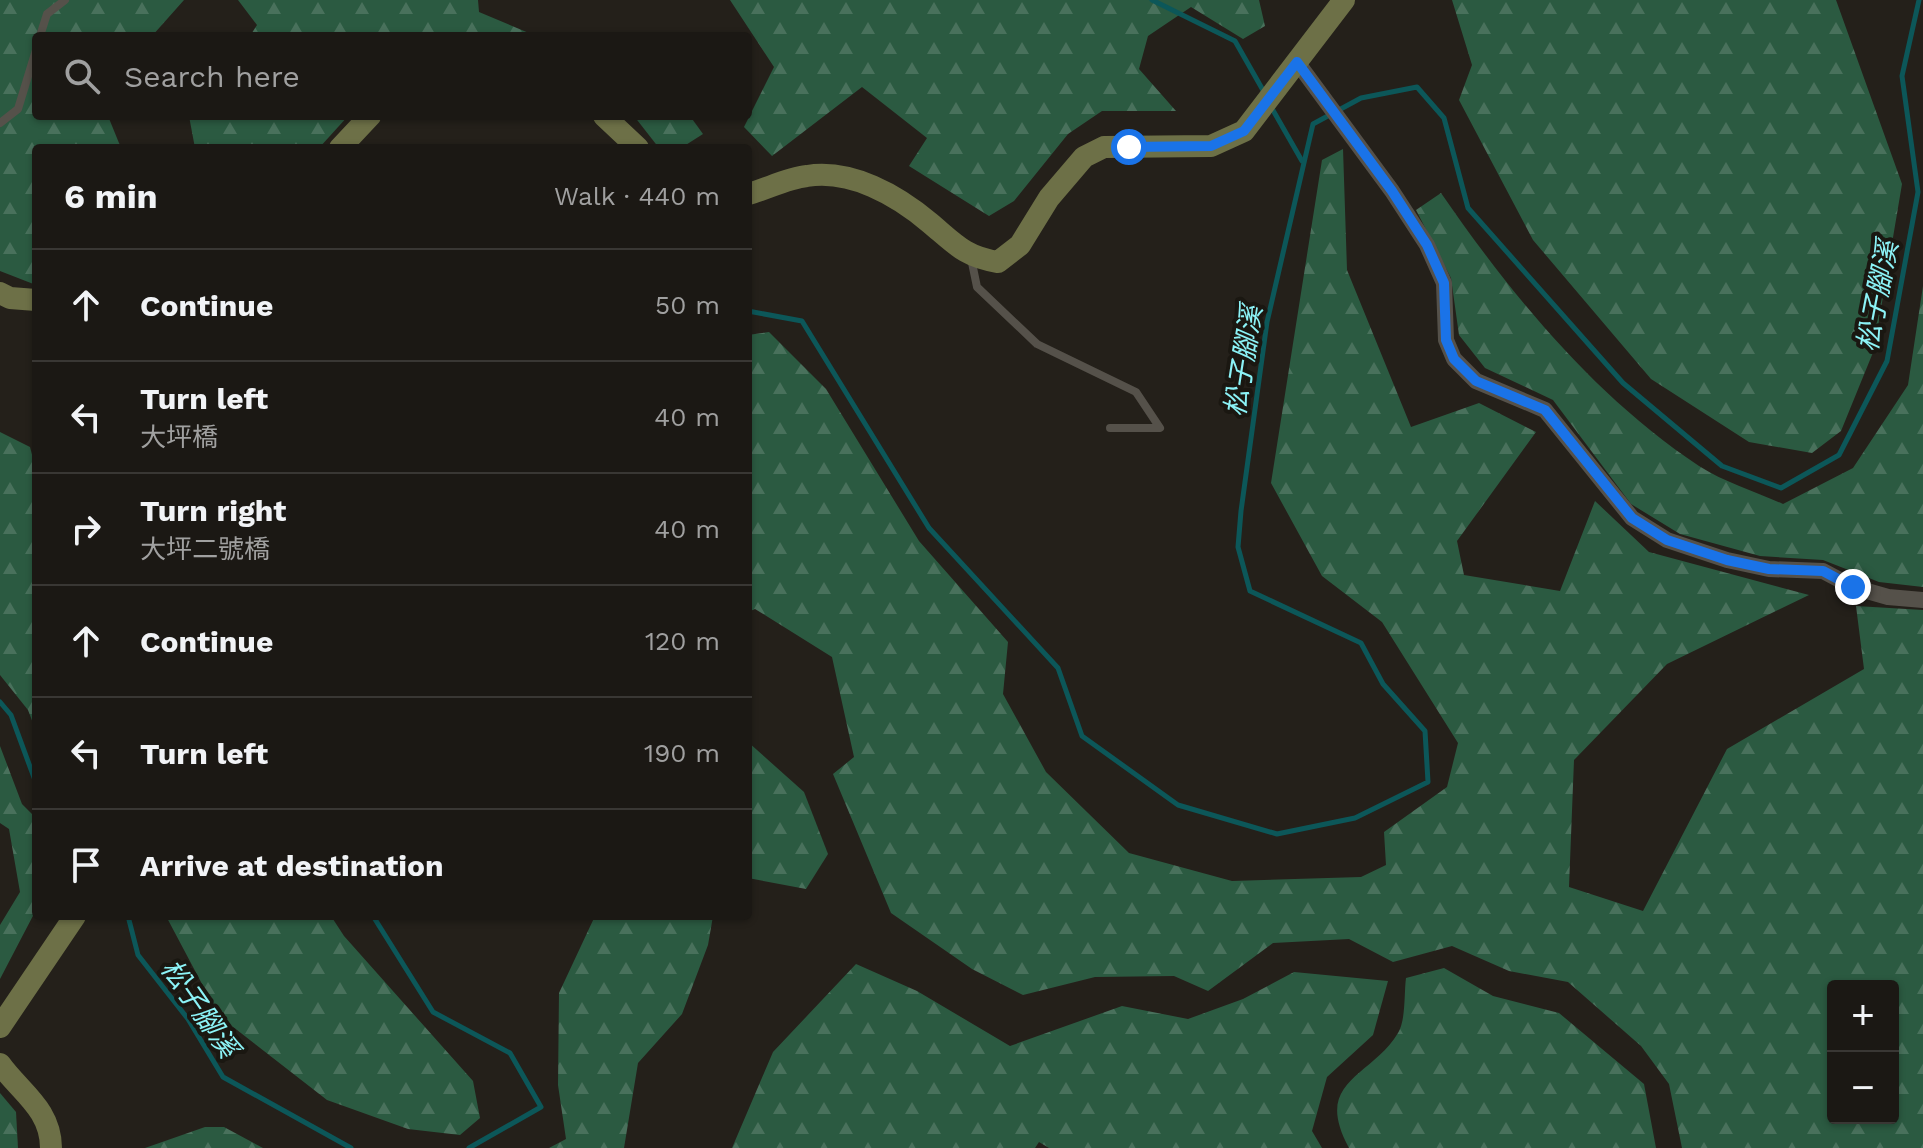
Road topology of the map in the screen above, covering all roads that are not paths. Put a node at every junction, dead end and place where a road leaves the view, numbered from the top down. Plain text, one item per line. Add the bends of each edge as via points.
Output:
1 (65, 0) edge
2 (1344, 0) edge
3 (41, 32) edge
4 (32, 63) edge
5 (1292, 69) junction
6 (366, 120) edge
7 (608, 120) edge
8 (0, 123) edge
9 (344, 144) edge
10 (634, 144) edge
11 (752, 193) edge
12 (971, 258) junction
13 (0, 293) edge
14 (32, 300) edge
15 (1110, 428) dead end
16 (1923, 600) edge
17 (70, 923) edge
18 (0, 1027) edge
19 (0, 1064) edge
20 (51, 1148) edge

1 - 3 lane via 47,14
2 - 5 street
4 - 8 lane via 18,109
5 - 12 street via 1244,131 1211,146 1104,147 1084,157 1049,198 1020,245 998,262
5 - 16 street via 1313,83 1427,245 1444,283 1446,340 1454,359 1476,381 1545,410 1632,518 1667,540 1727,560 1769,569 1823,571 1865,591
6 - 9 street
7 - 10 street
11 - 12 street via 806,176 843,175 882,191 924,218
12 - 15 lane via 977,287 1037,344 1136,392 1160,428
13 - 14 street
17 - 18 street
19 - 20 street via 37,1103

